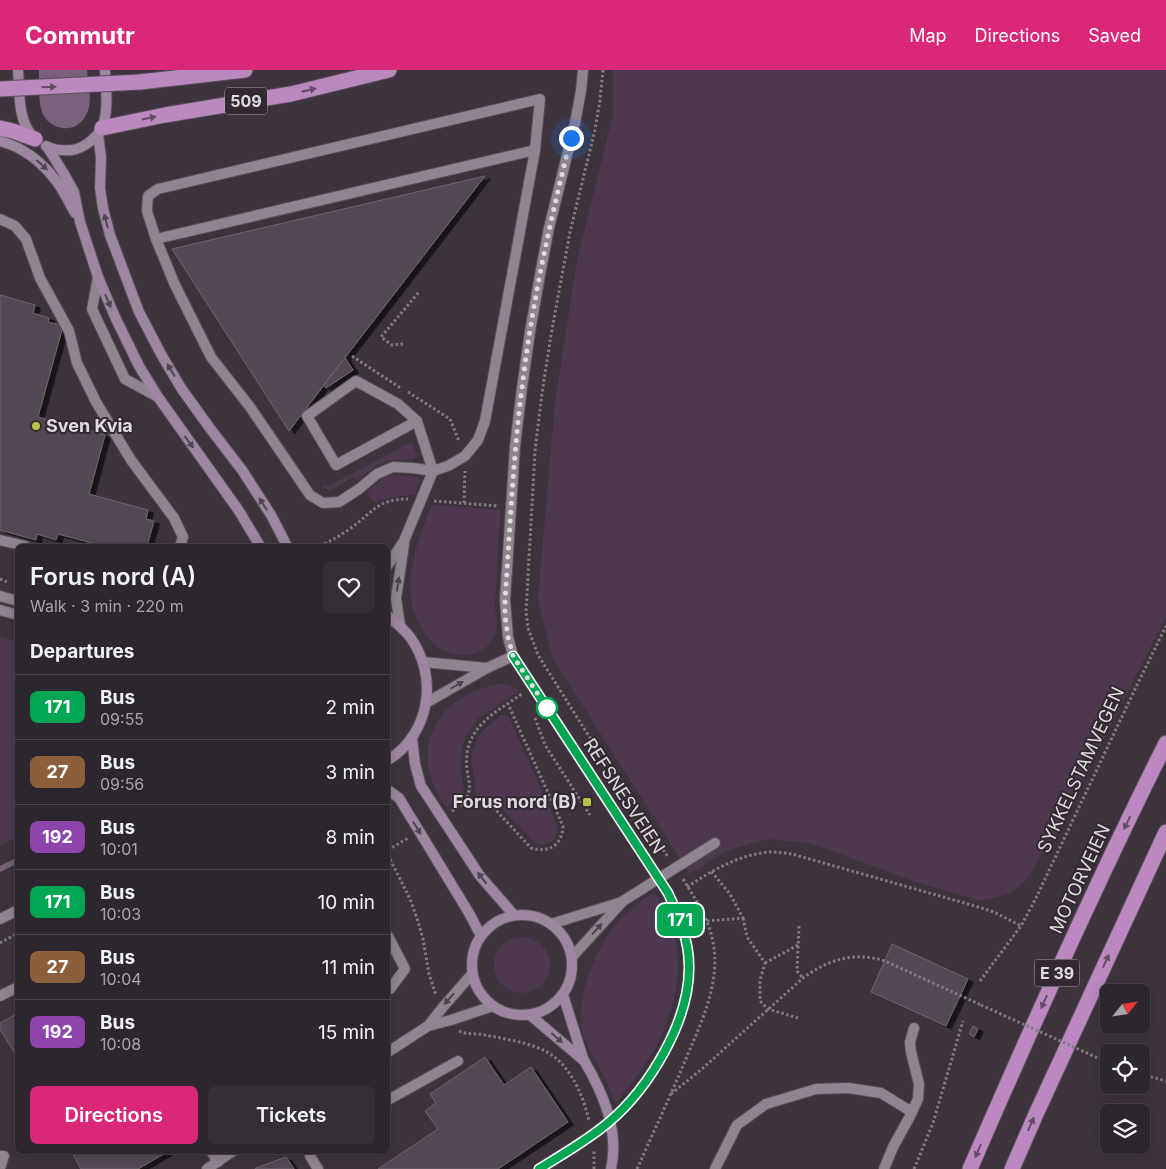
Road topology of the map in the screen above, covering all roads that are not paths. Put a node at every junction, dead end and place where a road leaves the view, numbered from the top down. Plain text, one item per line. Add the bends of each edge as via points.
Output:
1 (18, 70) edge
2 (105, 70) edge
3 (246, 70) edge
4 (389, 70) edge
5 (583, 70) edge
6 (0, 89) edge
7 (0, 128) edge
8 (100, 131) junction
9 (35, 139) junction
10 (0, 141) edge
11 (48, 148) junction
12 (535, 150) junction
13 (0, 219) edge
14 (80, 222) junction
15 (156, 239) junction
16 (98, 277) junction
17 (158, 397) junction
18 (417, 421) junction
19 (433, 472) junction
20 (0, 540) edge
21 (404, 541) junction
22 (16, 544) edge
23 (181, 544) edge
24 (259, 544) edge
25 (286, 544) edge
26 (390, 562) edge
27 (0, 596) edge
28 (15, 600) edge
29 (0, 610) edge
30 (15, 614) edge
31 (390, 618) edge
32 (400, 626) junction
33 (513, 656) junction
34 (424, 662) junction
35 (487, 668) junction
36 (426, 703) junction
37 (412, 737) junction
38 (1166, 743) edge
39 (390, 758) edge
40 (390, 791) edge
41 (1166, 832) edge
42 (714, 842) dead end
43 (658, 878) junction
44 (623, 901) junction
45 (15, 912) edge
46 (514, 915) junction
47 (0, 920) edge
48 (552, 924) junction
49 (481, 936) junction
50 (390, 940) edge
51 (572, 957) junction
52 (472, 974) junction
53 (390, 985) edge
54 (15, 989) edge
55 (563, 995) junction
56 (0, 996) edge
57 (493, 1006) junction
58 (530, 1015) junction
59 (428, 1026) junction
60 (914, 1028) dead end
61 (390, 1051) edge
62 (584, 1060) junction
63 (458, 1061) dead end
64 (390, 1099) edge
65 (912, 1112) junction
66 (610, 1121) junction
67 (213, 1154) edge
68 (229, 1154) edge
69 (310, 1154) edge
70 (0, 1156) edge
71 (218, 1162) junction
72 (0, 1168) edge
73 (206, 1169) edge
74 (318, 1169) edge
75 (539, 1169) edge
76 (611, 1169) edge
77 (715, 1169) edge
78 (884, 1169) edge
79 (970, 1169) edge
80 (1012, 1169) edge

1 - 9 street via 21,111 28,132
2 - 8 street via 107,101
6 -> 3 highway, 509, bridge via 140,82
8 -> 4 highway, 509 via 165,114 291,94
5 - 33 street, REFSNESVEIEN via 575,123 540,275 515,446 505,600
7 - 9 highway
8 - 11 street via 79,149
25 -> 8 street via 242,470 182,388 139,312 103,208
9 - 11 street
10 -> 14 street via 26,152 44,166 58,182
11 - 14 street via 74,192
12 - 15 street
12 - 15 street via 540,100 158,189 148,196 147,211
12 - 19 street via 485,421 478,440 465,456
13 - 23 street via 15,226 26,239 40,278 69,331 77,363 96,402 131,460 174,518 183,536
14 - 16 street
15 - 19 street via 211,357 250,407 310,495 323,502 339,502 377,474 393,467
16 -> 17 street via 139,366
16 - 17 street via 92,309 125,379
17 -> 24 street via 235,504
18 - 18 street via 398,404 356,381 307,416 336,464
18 - 19 street
19 - 21 street
20 - 22 street
21 - 26 street
32 -> 21 street via 396,598
27 - 28 street
29 - 30 street
31 - 32 street
32 - 34 street
33 - 35 street
33 - 43 street, REFSNESVEIEN
34 - 35 street
34 - 36 street
36 -> 35 street
36 - 37 street
37 - 39 street
46 -> 37 street via 480,876 421,786
38 -> 79 highway, MOTORVEIEN / E 39
40 -> 49 street via 399,798
80 -> 41 highway, E 39
42 - 43 street
43 - 44 street
43 - 66 street, REFSNESVEIEN via 683,928 689,960 688,984 683,1008 651,1075
44 - 48 street
51 -> 44 street
45 - 47 street
46 - 48 street via 533,916
46 - 49 street via 495,922
48 - 51 street via 565,939
49 - 52 street via 473,954
50 - 53 street via 405,969
51 - 55 street via 571,977
52 - 57 street via 480,992
52 -> 59 street
54 - 56 street
55 - 58 street via 549,1008
55 - 62 street
57 - 58 street via 511,1014
57 - 59 street
58 -> 62 street
59 - 61 street
60 - 65 street via 910,1047 919,1084 918,1099
62 - 66 street
63 - 64 street
65 - 77 street via 881,1093 848,1088 816,1089 766,1104 737,1126
65 - 78 street
66 - 75 street, REFSNESVEIEN
66 - 76 street via 613,1136
67 - 71 street
68 - 71 street
69 - 74 street
70 - 72 street via 4,1156
71 - 73 street

